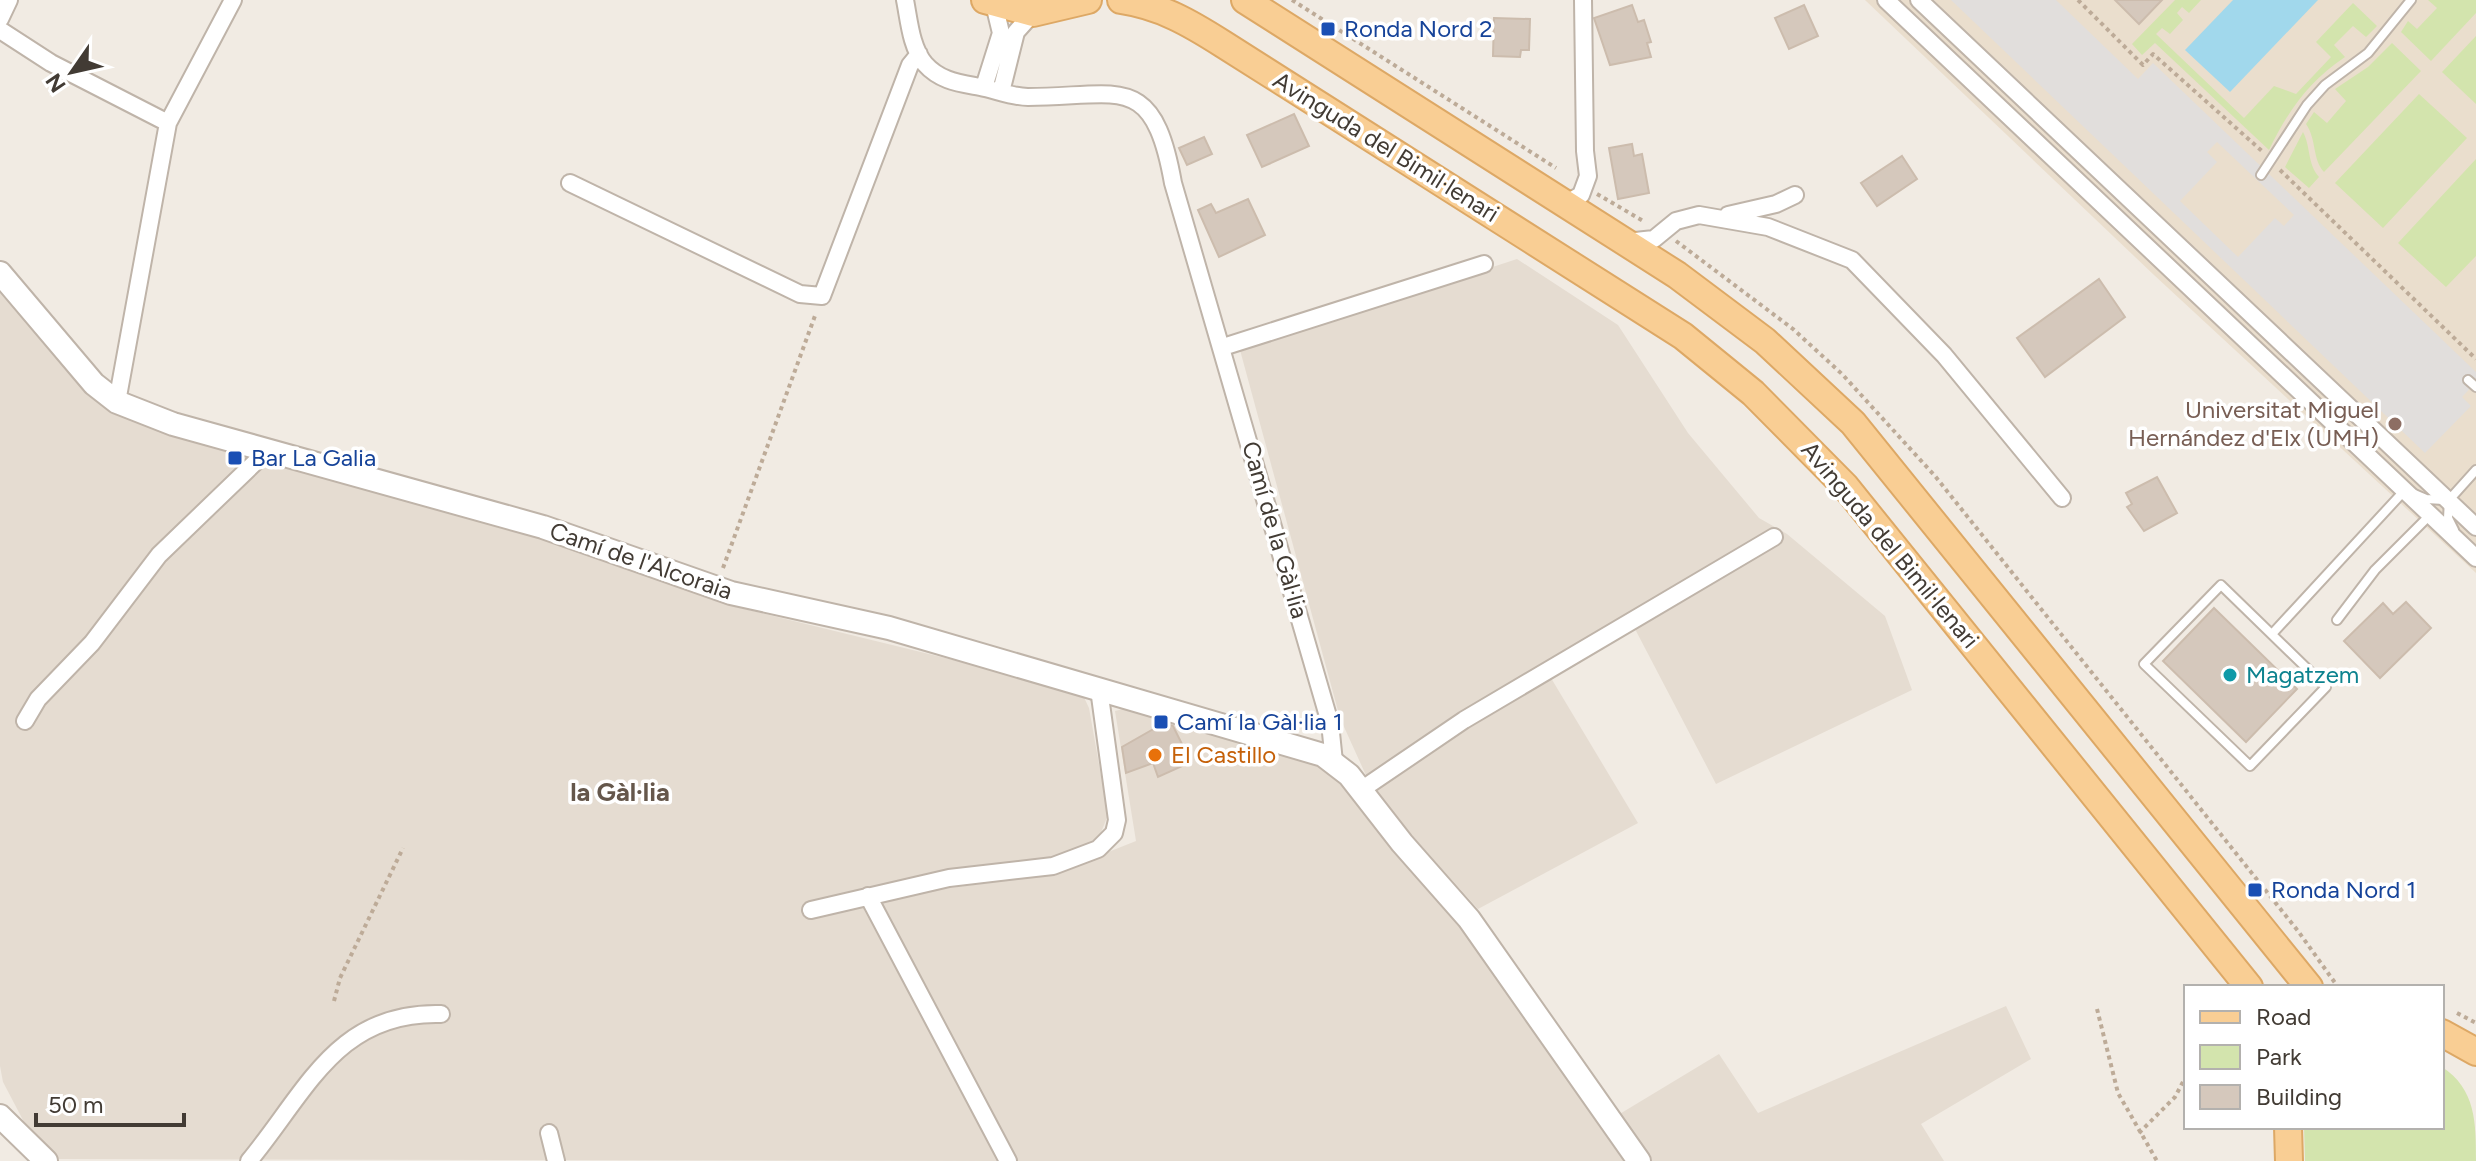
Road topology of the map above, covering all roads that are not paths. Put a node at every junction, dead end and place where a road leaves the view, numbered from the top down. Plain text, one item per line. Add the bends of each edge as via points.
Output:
1 (9, 0) edge
2 (233, 0) edge
3 (905, 0) edge
4 (1087, 0) edge
5 (1099, 0) edge
6 (1121, 0) edge
7 (1245, 0) edge
8 (1583, 0) edge
9 (1886, 0) edge
10 (1919, 0) edge
11 (2411, 0) edge
12 (989, 2) edge
13 (1033, 13) junction
14 (0, 19) edge
15 (0, 30) edge
16 (919, 54) junction
17 (992, 90) junction
18 (168, 123) junction
19 (2261, 175) dead end
20 (570, 183) dead end
21 (1795, 195) dead end
22 (1565, 204) junction
23 (1718, 217) junction
24 (1624, 242) junction
25 (1484, 264) dead end
26 (0, 273) edge
27 (1223, 347) junction
28 (2468, 380) dead end
29 (2476, 387) edge
30 (117, 402) junction
31 (269, 449) junction
32 (2476, 470) edge
33 (2405, 490) junction
34 (2062, 498) dead end
35 (2449, 500) junction
36 (2430, 514) junction
37 (2476, 527) edge
38 (1774, 537) dead end
39 (2459, 542) junction
40 (2476, 558) edge
41 (2337, 620) dead end
42 (2272, 634) junction
43 (1099, 689) junction
44 (25, 721) dead end
45 (1334, 762) junction
46 (1361, 790) junction
47 (868, 896) junction
48 (811, 910) dead end
49 (2247, 985) edge
50 (2307, 985) edge
51 (441, 1014) dead end
52 (2444, 1034) edge
53 (2476, 1052) edge
54 (0, 1116) edge
55 (2288, 1129) edge
56 (549, 1133) dead end
57 (46, 1161) edge
58 (249, 1161) edge
59 (556, 1161) edge
60 (1008, 1161) edge
61 (1639, 1161) edge
62 (2289, 1161) edge

1 - 14 street
2 - 18 street
3 - 16 street
4 - 5 main road
4 - 13 main road
6 - 49 main road, Avinguda del Bimil·lenari via 1156,7 1203,31 1683,336 1753,393 1845,486
7 - 22 main road, Avinguda del Bimil·lenari
8 - 22 street via 1588,176 1581,195
9 - 33 street
10 - 35 street
11 - 19 lane via 2368,53 2307,105
12 - 13 main road
12 - 17 street via 1001,33
13 - 17 street via 1016,32
15 - 18 street via 51,63
16 - 17 street, Camí de la Gàl·lia via 941,78
16 - 20 street via 910,65 822,296 800,294
17 - 27 street, Camí de la Gàl·lia via 1025,97 1105,92 1128,97 1150,114 1165,139 1173,183
18 - 30 street
21 - 23 street
22 - 24 main road, Avinguda del Bimil·lenari
23 - 24 street via 1676,221 1654,239
23 - 34 street via 1768,227 1852,260 1944,355
24 - 50 main road, Avinguda del Bimil·lenari via 1734,316 1853,423
25 - 27 street
26 - 30 street, Camí de l'Alcoraia via 58,345
27 - 45 street, Camí de la Gàl·lia via 1330,723
28 - 29 lane
30 - 31 street, Camí de l'Alcoraia via 173,424
31 - 43 street, Camí de l'Alcoraia via 543,527 716,588 889,628
31 - 44 street via 159,555
32 - 35 lane
33 - 35 lane via 2426,499
33 - 36 street
33 - 42 lane
35 - 37 street
35 - 39 lane via 2448,518
36 - 39 street
36 - 41 lane via 2375,570
38 - 46 street via 1464,720
39 - 40 street
42 - 42 lane via 2326,687 2250,766 2144,664 2221,585
43 - 45 street, Camí de l'Alcoraia via 1309,750
43 - 47 street via 1117,820 1114,833 1098,849 1053,866 949,878
45 - 46 street
46 - 61 street via 1469,919
47 - 48 street
47 - 60 street
51 - 58 street via 394,1017 356,1034 326,1062
52 - 53 main road
54 - 57 street
55 - 62 main road
56 - 59 street

